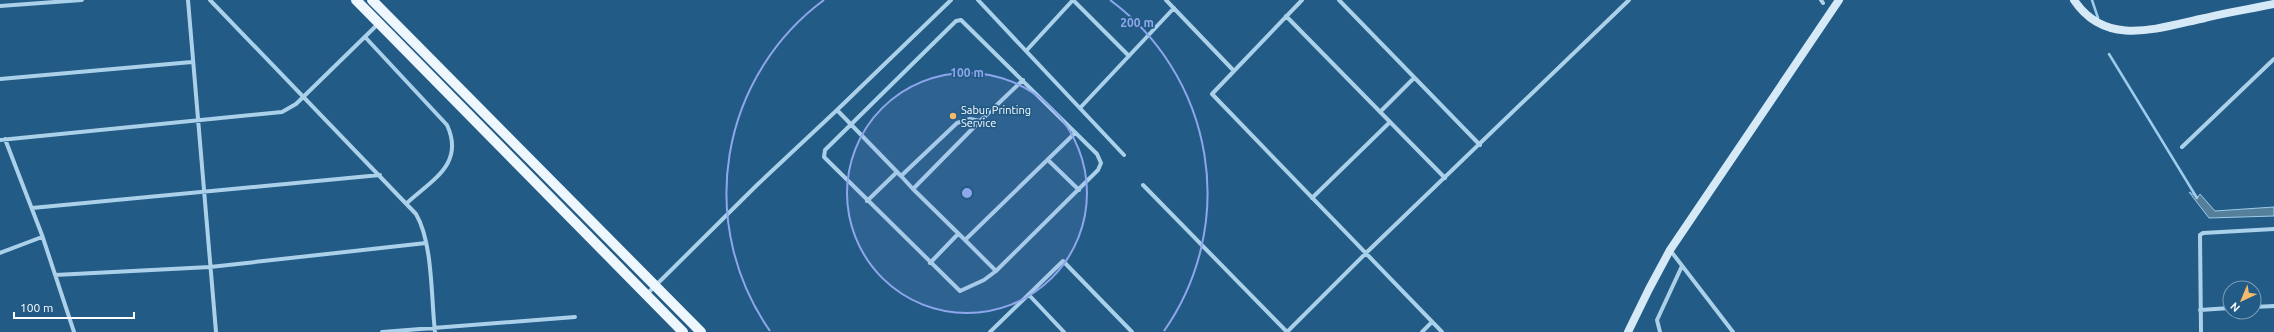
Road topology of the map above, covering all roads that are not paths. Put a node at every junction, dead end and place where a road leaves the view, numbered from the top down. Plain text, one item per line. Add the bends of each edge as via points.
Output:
1 (82, 0) edge
2 (188, 0) edge
3 (210, 0) edge
4 (356, 0) edge
5 (372, 0) edge
6 (951, 0) edge
7 (978, 0) edge
8 (1073, 0) edge
9 (1166, 0) edge
10 (1302, 0) edge
11 (1339, 0) edge
12 (1629, 0) edge
13 (1839, 0) edge
14 (2074, 0) edge
15 (2274, 4) edge
16 (0, 6) edge
17 (1174, 8) junction
18 (1286, 16) junction
19 (378, 23) junction
20 (365, 37) junction
21 (1026, 51) junction
22 (1129, 56) junction
23 (2274, 59) edge
24 (192, 62) junction
25 (1234, 71) junction
26 (1414, 78) junction
27 (0, 79) edge
28 (1023, 80) junction
29 (304, 96) junction
30 (1080, 108) junction
31 (837, 110) junction
32 (1380, 112) junction
33 (198, 121) junction
34 (980, 121) junction
35 (1390, 122) junction
36 (851, 125) junction
37 (1075, 132) junction
38 (2, 139) edge
39 (1480, 145) junction
40 (2182, 147) dead end
41 (1124, 155) dead end
42 (1048, 160) junction
43 (897, 172) junction
44 (380, 175) junction
45 (901, 176) junction
46 (1445, 178) junction
47 (1143, 185) dead end
48 (913, 189) junction
49 (1079, 190) junction
50 (205, 192) junction
51 (1312, 198) junction
52 (867, 201) junction
53 (407, 203) junction
54 (32, 208) junction
55 (2274, 229) edge
56 (958, 234) junction
57 (42, 237) junction
58 (965, 240) junction
59 (426, 243) junction
60 (1670, 250) junction
61 (0, 253) edge
62 (1366, 253) junction
63 (930, 263) junction
64 (1682, 266) junction
65 (210, 267) junction
66 (996, 271) junction
67 (55, 275) junction
68 (655, 285) junction
69 (646, 294) junction
70 (1029, 294) junction
71 (2274, 306) edge
72 (2262, 307) edge
73 (2222, 309) edge
74 (2200, 310) junction
75 (575, 317) dead end
76 (1432, 322) junction
77 (1060, 328) junction
78 (435, 330) edge
79 (74, 332) edge
80 (216, 332) edge
81 (382, 332) edge
82 (683, 332) edge
83 (701, 332) edge
84 (990, 332) edge
85 (1056, 332) edge
86 (1064, 332) edge
87 (1132, 332) edge
88 (1287, 332) edge
89 (1422, 332) edge
90 (1442, 332) edge
91 (1628, 332) edge
92 (1660, 332) edge
93 (1733, 332) edge
94 (2201, 332) edge

1 - 16 street
2 - 24 street
3 - 29 street
4 - 19 main road
5 - 68 main road
6 - 31 street
7 - 21 street
8 - 21 street
8 - 22 street
9 - 17 street
10 - 18 street
11 - 26 street
12 - 39 street
13 - 60 street
14 - 15 street via 2087,18 2096,23 2115,30 2134,31 2151,30
17 - 22 street
17 - 25 street
18 - 25 street
18 - 32 street
19 - 20 street
19 - 69 main road
20 - 29 street
20 - 53 street via 447,126 453,137 452,157 446,167
21 - 30 street
22 - 30 street
23 - 40 street
24 - 27 street
24 - 33 street
25 - 51 street via 1212,94
26 - 32 street
26 - 39 street
28 - 34 street
28 - 36 street via 968,25 959,20
28 - 37 street
29 - 33 street via 282,112
29 - 44 street
30 - 41 street
31 - 36 street
31 - 68 street
32 - 35 street
33 - 38 street
33 - 50 street
34 - 45 street via 970,118 957,123
34 - 48 street
35 - 46 street
35 - 51 street
36 - 43 street
36 - 52 street via 826,150 824,157
37 - 42 street
37 - 49 street via 1097,154 1101,163 1098,170
38 - 54 street
39 - 46 street
42 - 49 street
42 - 58 street
43 - 45 street
43 - 52 street
44 - 50 street
44 - 53 street
45 - 48 street
46 - 62 street
47 - 88 street
48 - 56 street
49 - 66 street
50 - 54 street
50 - 65 street
51 - 62 street
52 - 63 street
53 - 59 street via 420,222
54 - 57 street
55 - 74 street via 2200,235
56 - 58 street
56 - 63 street
57 - 61 street
57 - 67 street
58 - 66 street
59 - 65 street
59 - 78 street
60 - 64 street
60 - 91 street via 1648,288
62 - 76 street
62 - 88 street
63 - 66 street via 960,292
64 - 92 street via 1657,320
64 - 93 street
65 - 67 street
65 - 80 street
67 - 79 street
68 - 69 street
68 - 83 main road
69 - 82 main road
70 - 77 street
70 - 84 street
70 - 87 street via 1063,261
71 - 72 street
73 - 74 street
74 - 94 street
75 - 78 street
76 - 89 street
76 - 90 street
77 - 85 street
77 - 86 street
78 - 81 street

